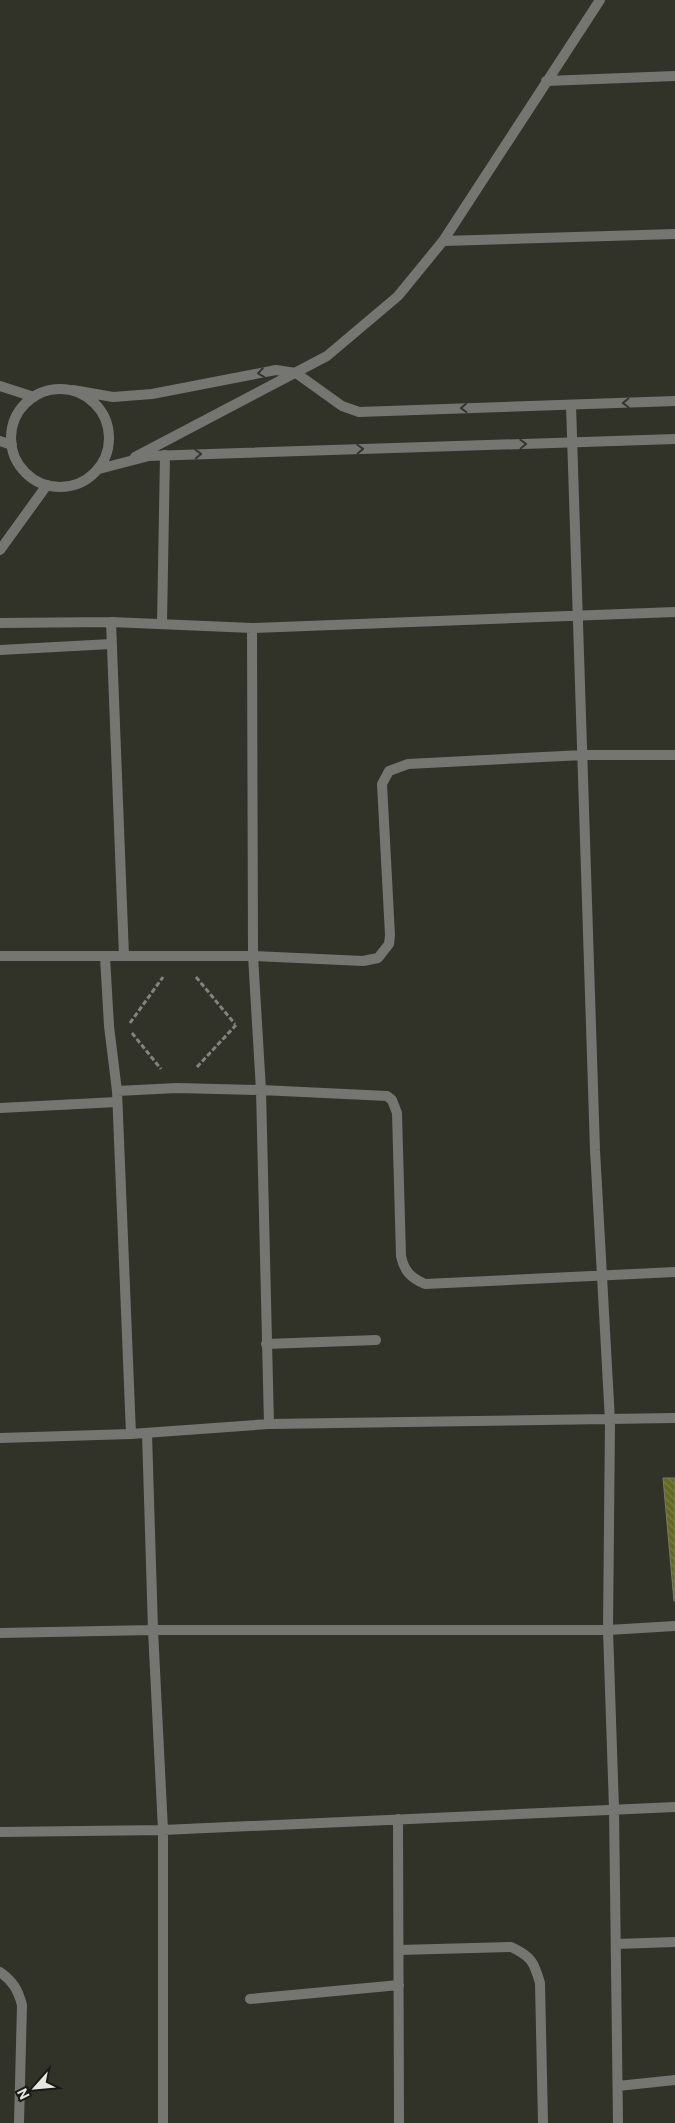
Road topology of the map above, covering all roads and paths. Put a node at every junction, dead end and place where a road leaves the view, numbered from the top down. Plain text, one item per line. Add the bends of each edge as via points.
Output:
1 (600, 0) edge
2 (675, 76) edge
3 (546, 82) junction
4 (675, 234) edge
5 (443, 241) junction
6 (296, 373) junction
7 (0, 386) edge
8 (72, 390) junction
9 (34, 396) junction
10 (675, 401) edge
11 (571, 405) junction
12 (675, 438) edge
13 (0, 441) edge
14 (572, 442) junction
15 (12, 445) junction
16 (164, 456) junction
17 (126, 462) junction
18 (98, 469) junction
19 (47, 485) junction
20 (0, 550) edge
21 (675, 612) edge
22 (578, 615) junction
23 (111, 622) junction
24 (0, 623) edge
25 (162, 624) junction
26 (252, 628) junction
27 (111, 644) junction
28 (0, 650) edge
29 (583, 755) junction
30 (675, 755) edge
31 (0, 956) edge
32 (124, 956) junction
33 (179, 956) junction
34 (253, 956) junction
35 (105, 957) junction
36 (256, 1024) junction
37 (236, 1025) junction
38 (177, 1088) junction
39 (261, 1090) junction
40 (116, 1091) junction
41 (117, 1102) junction
42 (0, 1108) edge
43 (675, 1272) edge
44 (602, 1275) junction
45 (376, 1340) dead end
46 (266, 1344) junction
47 (675, 1418) edge
48 (610, 1421) junction
49 (269, 1424) junction
50 (147, 1433) junction
51 (131, 1434) junction
52 (0, 1438) edge
53 (675, 1626) edge
54 (153, 1630) junction
55 (608, 1630) junction
56 (0, 1633) edge
57 (675, 1807) edge
58 (614, 1809) junction
59 (398, 1819) junction
60 (163, 1830) junction
61 (0, 1832) edge
62 (675, 1942) edge
63 (616, 1944) junction
64 (399, 1950) junction
65 (0, 1972) edge
66 (399, 1985) junction
67 (250, 1998) dead end
68 (675, 2080) edge
69 (618, 2086) junction
70 (19, 2123) edge
71 (163, 2123) edge
72 (399, 2123) edge
73 (543, 2123) edge
74 (618, 2123) edge

1 - 3 street
2 - 3 street
3 - 5 street
4 - 5 street
5 - 6 street via 398,296 327,356
6 -> 8 street via 276,370 152,394 113,397
11 -> 6 street via 359,412 342,406
6 - 17 street
7 - 9 street
8 - 9 street via 59,389
8 - 18 street via 98,406 106,421 110,438 107,455
9 - 15 street via 16,418
10 -> 11 street
11 - 14 street
12 - 14 street
13 - 15 street
16 -> 14 street
14 - 22 street
15 - 19 street via 23,470 34,480
16 - 17 street
16 - 25 street
17 - 18 street
18 - 19 street via 75,485 61,488
19 - 20 street
21 - 22 street
22 - 26 street
22 - 29 street
23 - 24 street
23 - 25 street
23 - 27 street
25 - 26 street
26 - 34 street
27 - 28 street
27 - 32 street
29 - 30 street
29 - 34 street via 408,764 389,770 382,784 390,935 385,951 378,958 364,962
29 - 44 street
31 - 35 street
32 - 33 street
32 - 35 street
33 - 34 street
33 - 37 path
33 - 38 path via 127,1027
34 - 36 street
35 - 40 street
36 - 37 path
36 - 39 street
37 - 38 path
38 - 39 street
38 - 40 street
39 - 44 street via 381,1095 392,1100 397,1113 401,1256 403,1266 415,1280 425,1284
39 - 46 street
40 - 41 street
41 - 42 street
41 - 51 street
43 - 44 street
44 - 48 street
45 - 46 street
46 - 49 street
47 - 48 street
48 - 49 street
48 - 55 street
49 - 50 street
50 - 51 street
50 - 54 street
51 - 52 street
53 - 55 street
54 - 55 street
54 - 56 street
54 - 60 street
55 - 58 street
57 - 58 street
58 - 59 street
58 - 63 street
59 - 60 street
59 - 64 street
60 - 61 street
60 - 71 street
62 - 63 street
63 - 69 street
64 - 66 street
64 - 73 street via 511,1947 525,1953 535,1964 540,1983
65 - 70 street via 18,1990 22,2005
66 - 67 street
66 - 72 street
68 - 69 street
69 - 74 street

